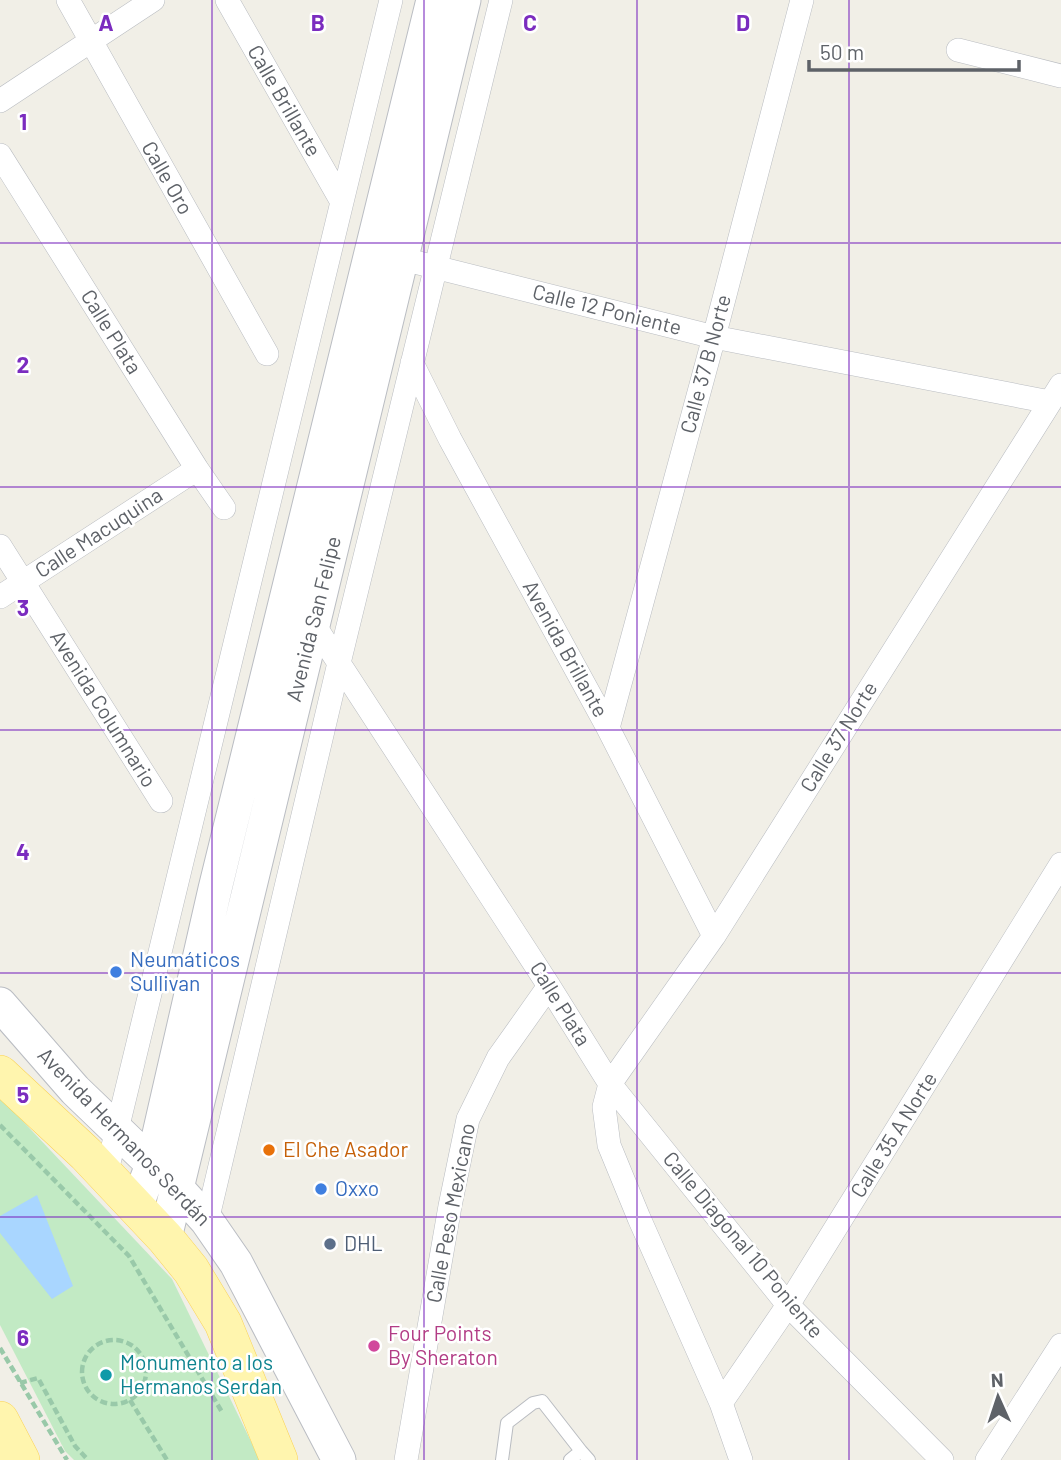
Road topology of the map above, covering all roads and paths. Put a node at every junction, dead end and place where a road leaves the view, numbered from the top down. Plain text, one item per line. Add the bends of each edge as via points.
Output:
1 (68, 0) edge
2 (153, 0) edge
3 (227, 0) edge
4 (391, 0) edge
5 (433, 0) edge
6 (464, 0) edge
7 (501, 0) edge
8 (802, 0) edge
9 (91, 43) junction
10 (958, 50) dead end
11 (1061, 76) edge
12 (0, 101) edge
13 (0, 155) edge
14 (342, 202) junction
15 (386, 254) junction
16 (436, 266) junction
17 (714, 337) junction
18 (267, 354) dead end
19 (412, 363) junction
20 (1056, 393) edge
21 (197, 469) junction
22 (224, 508) dead end
23 (0, 546) edge
24 (23, 582) junction
25 (289, 586) junction
26 (0, 597) edge
27 (313, 623) junction
28 (339, 663) junction
29 (608, 728) junction
30 (161, 801) dead end
31 (1061, 864) edge
32 (714, 936) junction
33 (549, 986) junction
34 (0, 1003) edge
35 (0, 1074) edge
36 (610, 1084) junction
37 (0, 1125) edge
38 (117, 1131) junction
39 (152, 1165) junction
40 (106, 1175) junction
41 (177, 1188) junction
42 (136, 1208) junction
43 (207, 1222) junction
44 (165, 1238) junction
45 (788, 1305) junction
46 (1061, 1345) edge
47 (0, 1348) edge
48 (20, 1383) junction
49 (130, 1400) junction
50 (721, 1403) junction
51 (0, 1420) edge
52 (229, 1423) dead end
53 (585, 1455) edge
54 (19, 1459) edge
55 (66, 1460) edge
56 (88, 1460) edge
57 (167, 1460) edge
58 (279, 1460) edge
59 (339, 1460) edge
60 (406, 1460) edge
61 (502, 1460) edge
62 (570, 1460) edge
63 (741, 1460) edge
64 (942, 1460) edge
65 (988, 1460) edge

1 - 9 street, Calle Oro
2 - 9 street
3 - 14 street, Calle Brillante
4 - 14 street
5 - 15 main road, Avenida San Felipe
6 - 15 main road, Avenida San Felipe
7 - 16 street, Avenida San Felipe
8 - 17 street, Calle 37 B Norte
9 - 12 street
9 - 18 street, Calle Oro
10 - 11 street
13 - 21 street, Calle Plata
14 - 38 street
15 - 16 street, Calle 12 Poniente
15 - 25 main road, Avenida San Felipe
15 - 27 main road, Avenida San Felipe
16 - 17 street, Calle 12 Poniente
16 - 19 street, Avenida San Felipe
17 - 20 street, Calle 12 Poniente
17 - 29 street, Calle 37 B Norte
19 - 28 street, Avenida San Felipe
19 - 29 street, Avenida Brillante
20 - 32 street, Calle 37 Norte
21 - 22 street, Calle Plata
21 - 24 street, Calle Macuquina
23 - 24 street, Avenida Columnario
24 - 26 street, Calle Macuquina
24 - 30 street, Avenida Columnario
25 - 27 street, Calle Plata
25 - 39 main road, Avenida San Felipe
27 - 28 street, Calle Plata
27 - 41 main road, Avenida San Felipe
28 - 33 street, Calle Plata
28 - 43 street, Avenida San Felipe
29 - 32 street, Avenida Brillante
31 - 45 street, Calle 35 A Norte
32 - 36 street, Calle 37 Norte
33 - 36 street, Calle Plata
33 - 60 street, Calle Peso Mexicano via 498,1058 468,1119
34 - 38 main road, Avenida Hermanos Serdán
35 - 40 main road
36 - 45 street, Calle Diagonal 10 Poniente
36 - 50 street via 604,1107 609,1145
37 - 52 path via 129,1256
38 - 39 main road, Avenida Hermanos Serdán
38 - 40 street
39 - 41 main road, Avenida Hermanos Serdán
39 - 42 main road, Avenida San Felipe
40 - 42 main road
41 - 43 main road, Avenida Hermanos Serdán
41 - 44 main road, Avenida San Felipe
42 - 44 main road
43 - 59 main road, Avenida Hermanos Serdán via 236,1263
44 - 58 main road via 223,1323
45 - 50 street, Calle 35 A Norte
45 - 64 street, Calle Diagonal 10 Poniente
46 - 65 street
47 - 48 path
48 - 55 path
48 - 56 path via 38,1378 75,1446
49 - 49 path via 110,1404 85,1387 82,1367 92,1349 122,1342 139,1354 146,1373
49 - 57 path
50 - 63 street
51 - 54 main road
53 - 61 lane via 542,1401 507,1423
53 - 62 lane

